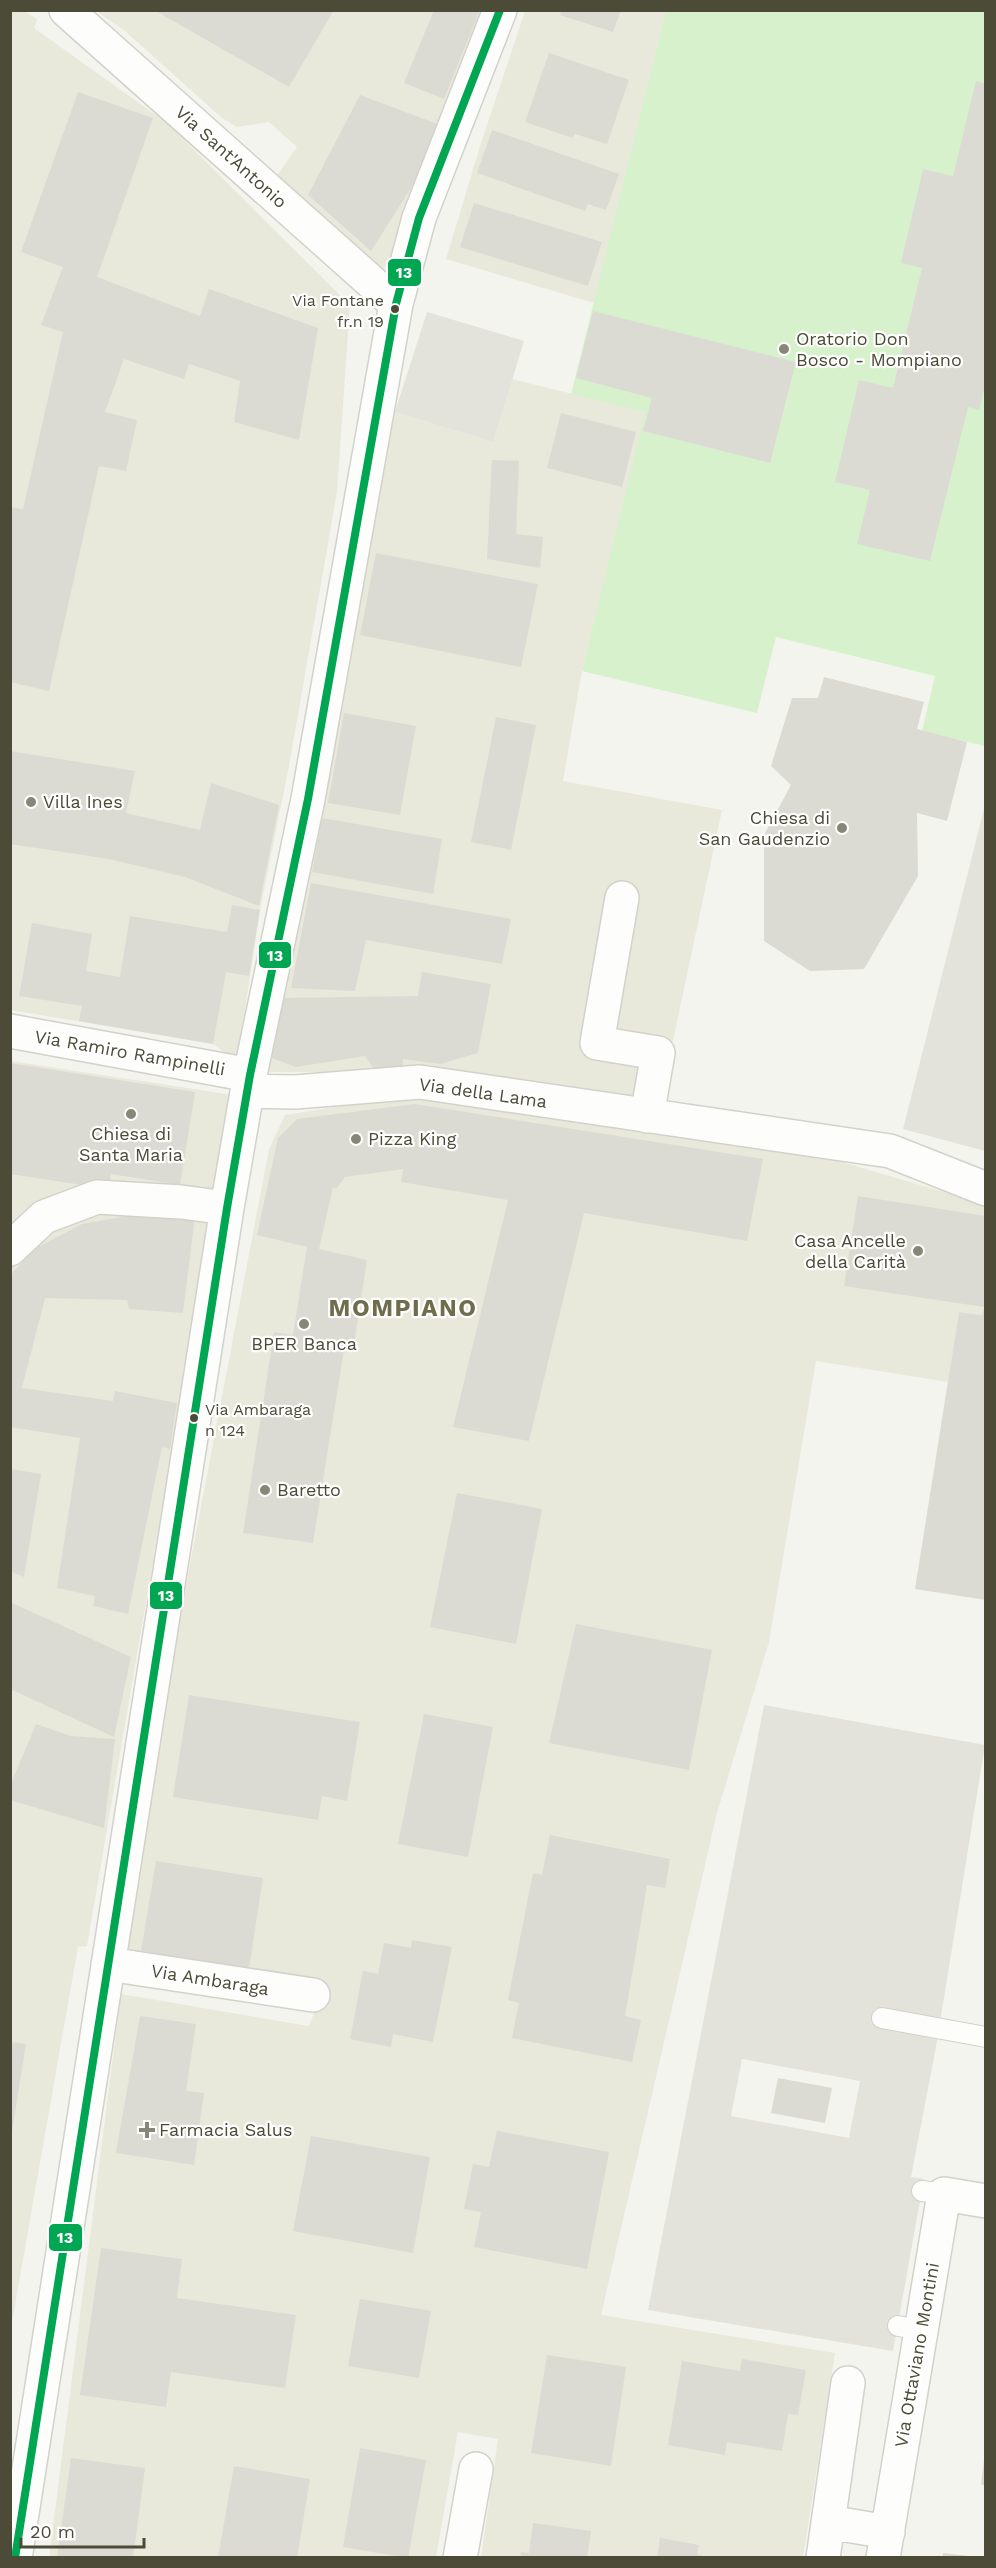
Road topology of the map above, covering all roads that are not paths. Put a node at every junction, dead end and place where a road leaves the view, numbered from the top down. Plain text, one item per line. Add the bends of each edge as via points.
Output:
1 (66, 10) edge
2 (500, 10) edge
3 (396, 304) junction
4 (622, 898) dead end
5 (10, 1031) edge
6 (248, 1083) junction
7 (647, 1116) junction
8 (986, 1189) edge
9 (226, 1209) junction
10 (10, 1249) edge
11 (108, 1964) junction
12 (313, 1995) dead end
13 (882, 2018) dead end
14 (986, 2037) edge
15 (986, 2201) edge
16 (848, 2383) dead end
17 (476, 2469) dead end
18 (828, 2522) junction
19 (886, 2545) edge
20 (15, 2558) edge
21 (460, 2558) edge
22 (823, 2558) edge

1 - 3 street, Via Sant'Antonio
2 - 3 street via 419,218
3 - 6 street via 308,799
4 - 7 street via 597,1043 658,1053
5 - 6 street, Via Ramiro Rampinelli
6 - 7 street, Via della Lama via 295,1092 420,1082
6 - 9 street
7 - 8 street, Via della Lama via 890,1151
9 - 10 street via 97,1197 44,1217
9 - 11 street
11 - 12 street, Via Ambaraga
11 - 20 street
13 - 14 lane
15 - 19 street, Via Ottaviano Montini via 933,2193 910,2328
16 - 18 street
17 - 21 street
18 - 19 street
18 - 22 street

